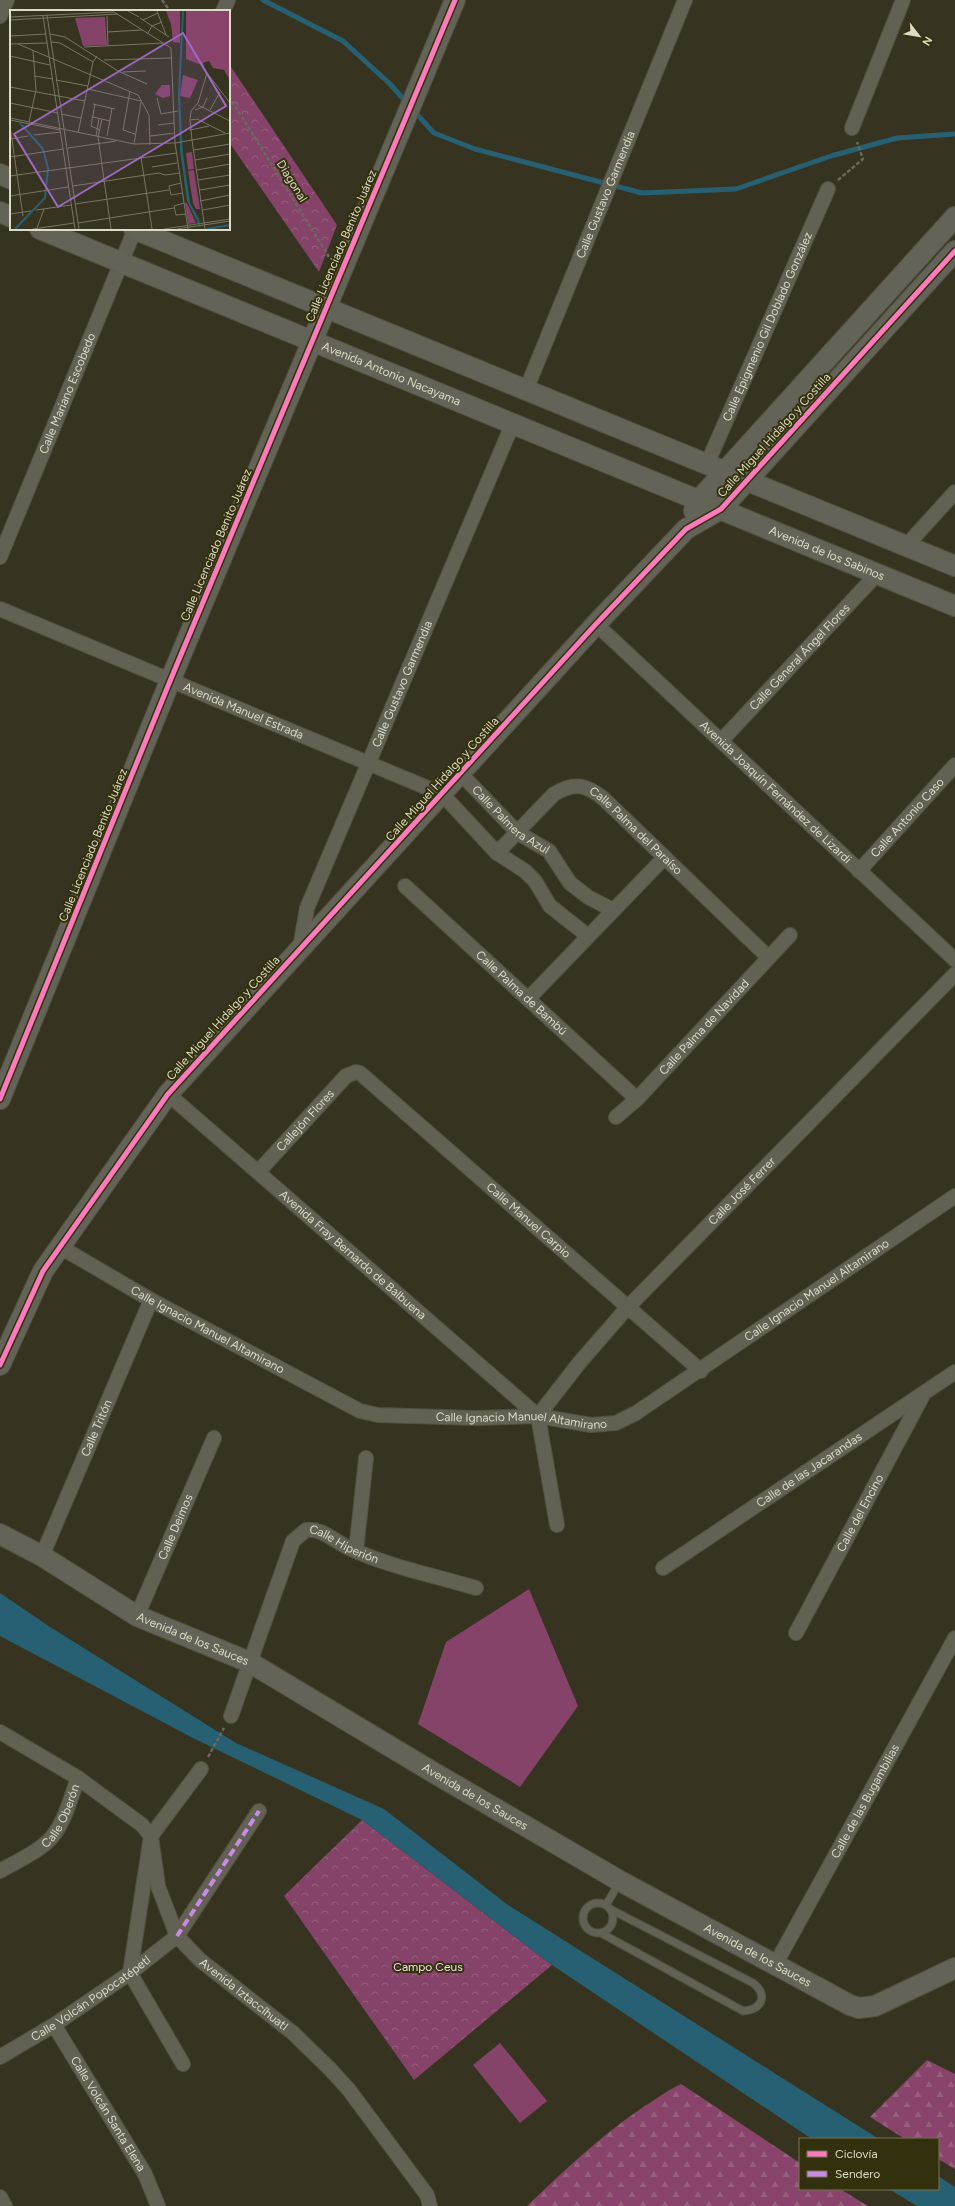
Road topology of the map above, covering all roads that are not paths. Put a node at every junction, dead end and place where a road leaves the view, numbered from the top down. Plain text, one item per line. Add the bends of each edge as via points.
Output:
1 (7, 0) edge
2 (228, 0) edge
3 (455, 0) edge
4 (685, 0) edge
5 (903, 0) edge
6 (223, 10) edge
7 (0, 16) edge
8 (852, 128) road end
9 (0, 174) edge
10 (10, 178) edge
11 (828, 189) road end
12 (0, 212) edge
13 (10, 217) edge
14 (955, 217) edge
15 (42, 230) edge
16 (134, 230) edge
17 (136, 230) edge
18 (955, 251) edge
19 (122, 263) junction
20 (326, 308) junction
21 (312, 341) junction
22 (526, 390) junction
23 (513, 423) junction
24 (716, 468) junction
25 (747, 480) junction
26 (955, 492) edge
27 (699, 500) junction
28 (721, 509) junction
29 (686, 528) junction
30 (906, 546) junction
31 (0, 557) edge
32 (955, 566) edge
33 (878, 573) junction
34 (955, 606) edge
35 (0, 609) edge
36 (596, 624) junction
37 (170, 681) junction
38 (721, 741) junction
39 (367, 763) junction
40 (955, 765) edge
41 (461, 774) junction
42 (442, 794) junction
43 (518, 833) junction
44 (498, 853) junction
45 (664, 858) junction
46 (859, 871) junction
47 (405, 886) dead end
48 (613, 910) junction
49 (790, 934) dead end
50 (588, 936) junction
51 (300, 948) junction
52 (768, 957) junction
53 (955, 960) edge
54 (955, 974) edge
55 (528, 998) junction
56 (356, 1072) joint
57 (1, 1093) edge
58 (168, 1094) junction
59 (637, 1099) junction
60 (616, 1117) dead end
61 (258, 1172) junction
62 (955, 1196) edge
63 (62, 1248) junction
64 (151, 1300) junction
65 (627, 1308) junction
66 (0, 1365) edge
67 (701, 1371) junction
68 (955, 1372) edge
69 (924, 1393) junction
70 (538, 1416) junction
71 (214, 1438) dead end
72 (366, 1458) dead end
73 (557, 1525) dead end
74 (0, 1534) edge
75 (356, 1551) junction
76 (42, 1556) junction
77 (663, 1568) dead end
78 (476, 1588) dead end
79 (137, 1616) junction
80 (796, 1633) dead end
81 (955, 1638) edge
82 (249, 1662) junction
83 (231, 1716) road end
84 (0, 1732) edge
85 (201, 1769) road end
86 (78, 1778) junction
87 (259, 1810) dead end
88 (151, 1836) junction
89 (0, 1871) edge
90 (620, 1881) junction
91 (608, 1907) junction
92 (601, 1933) junction
93 (177, 1936) junction
94 (775, 1965) junction
95 (955, 1968) edge
96 (130, 1973) junction
97 (54, 2025) junction
98 (0, 2057) edge
99 (183, 2064) dead end
100 (0, 2197) edge
101 (5, 2206) edge
102 (158, 2206) edge
103 (430, 2206) edge

1 - 7 street
2 - 6 street
3 - 20 street, Calle Licenciado Benito Juárez
4 - 22 street, Calle Gustavo Garmendia
5 - 8 street
9 - 10 street
11 - 24 street, Calle Epigmenio Gil Doblado González
12 - 13 street
14 - 24 street, Calle Miguel Hidalgo y Costilla
15 - 19 street, Avenida Antonio Nacayama
16 - 19 street, Calle Mariano Escobedo
17 - 20 street
18 - 25 street, Calle Miguel Hidalgo y Costilla
19 - 21 street, Avenida Antonio Nacayama
19 - 31 street, Calle Mariano Escobedo
20 - 21 street, Calle Licenciado Benito Juárez
20 - 22 street
21 - 23 street, Avenida Antonio Nacayama
21 - 37 street, Calle Licenciado Benito Juárez
22 - 24 street
23 - 27 street, Avenida Antonio Nacayama
23 - 39 street, Calle Gustavo Garmendia
24 - 25 street
24 - 27 street, Calle Miguel Hidalgo y Costilla
25 - 28 street, Calle Miguel Hidalgo y Costilla
25 - 30 street
26 - 30 street
27 - 28 street, Avenida de los Sabinos
27 - 29 street, Calle Miguel Hidalgo y Costilla
28 - 29 street, Calle Miguel Hidalgo y Costilla
28 - 33 street, Avenida de los Sabinos
29 - 36 street, Calle Miguel Hidalgo y Costilla
30 - 32 street
33 - 34 street, Avenida de los Sabinos
33 - 38 street, Calle General Ángel Flores
35 - 37 street, Avenida Manuel Estrada
36 - 38 street, Avenida Joaquín Fernández de Lizardi
36 - 41 street, Calle Miguel Hidalgo y Costilla
37 - 39 street, Avenida Manuel Estrada
37 - 57 street, Calle Licenciado Benito Juárez
38 - 46 street, Avenida Joaquín Fernández de Lizardi
39 - 42 street, Avenida Manuel Estrada
39 - 51 street, Calle Gustavo Garmendia via 307,908
40 - 46 street, Calle Antonio Caso
41 - 42 street, Calle Miguel Hidalgo y Costilla
41 - 43 street, Calle Palmera Azul
42 - 44 street
42 - 51 street, Calle Miguel Hidalgo y Costilla
43 - 44 street, Calle Palma del Paraíso
43 - 45 street, Calle Palma del Paraíso via 554,794 564,788 581,786 600,796
43 - 48 street, Calle Palmera Azul via 549,851 565,877 578,890
44 - 50 street via 530,876 550,906
45 - 48 street
45 - 52 street, Calle Palma del Paraíso
46 - 53 street, Avenida Joaquín Fernández de Lizardi
47 - 55 street, Calle Palma de Bambú
48 - 50 street
49 - 52 street, Calle Palma de Navidad
50 - 55 street
51 - 58 street, Calle Miguel Hidalgo y Costilla
52 - 59 street, Calle Palma de Navidad
54 - 65 street, Calle José Ferrer
55 - 59 street, Calle Palma de Bambú
56 - 61 street, Callejón Flores via 346,1076
56 - 65 street, Calle Manuel Carpio
58 - 61 street, Avenida Fray Bernardo de Balbuena
58 - 63 street, Calle Miguel Hidalgo y Costilla
59 - 60 street, Calle Palma de Navidad
61 - 70 street, Avenida Fray Bernardo de Balbuena
62 - 67 street, Calle Ignacio Manuel Altamirano
63 - 64 street, Calle Ignacio Manuel Altamirano
63 - 66 street, Calle Miguel Hidalgo y Costilla via 40,1277
64 - 70 street, Calle Ignacio Manuel Altamirano via 360,1411 378,1415 476,1418
64 - 76 street, Calle Tritón
65 - 67 street, Calle Manuel Carpio
65 - 70 street, Calle José Ferrer
67 - 70 street, Calle Ignacio Manuel Altamirano via 616,1423 591,1425
68 - 69 street, Calle de las Jacarandas
69 - 77 street, Calle de las Jacarandas
69 - 80 street, Calle del Encino
70 - 73 street
71 - 79 street, Calle Deimos
72 - 75 street
74 - 76 street, Avenida de los Sauces
75 - 78 street, Calle Hiperión
75 - 82 street, Calle Hiperión via 315,1530 306,1530 297,1536
76 - 79 street, Avenida de los Sauces
79 - 82 street, Avenida de los Sauces
81 - 94 street, Calle de las Bugambilias
82 - 83 street
82 - 90 street, Avenida de los Sauces
84 - 86 street, Calle Oberón
85 - 88 street
86 - 88 street via 134,1818
86 - 89 street, Calle Oberón via 60,1824 51,1838 38,1849
87 - 93 street, Calle Volcán Popocatépetl
88 - 93 street, Avenida Iztaccíhuatl via 158,1886
88 - 96 street
90 - 91 lane
90 - 94 street, Avenida de los Sauces
91 - 92 lane via 613,1920 607,1930
91 - 92 lane via 594,1903 584,1910 582,1916 585,1928
91 - 92 lane via 753,1983 762,1998 758,2006 743,2011
93 - 96 street, Calle Volcán Popocatépetl
93 - 103 street, Avenida Iztaccíhuatl via 200,1960 293,2033 331,2070 349,2090 427,2195
94 - 95 street, Avenida de los Sauces via 850,2005 864,2008 886,2002
96 - 97 street, Calle Volcán Popocatépetl
96 - 99 street
97 - 98 street, Calle Volcán Popocatépetl
97 - 102 street, Calle Volcán Santa Elena via 145,2174
100 - 101 street

